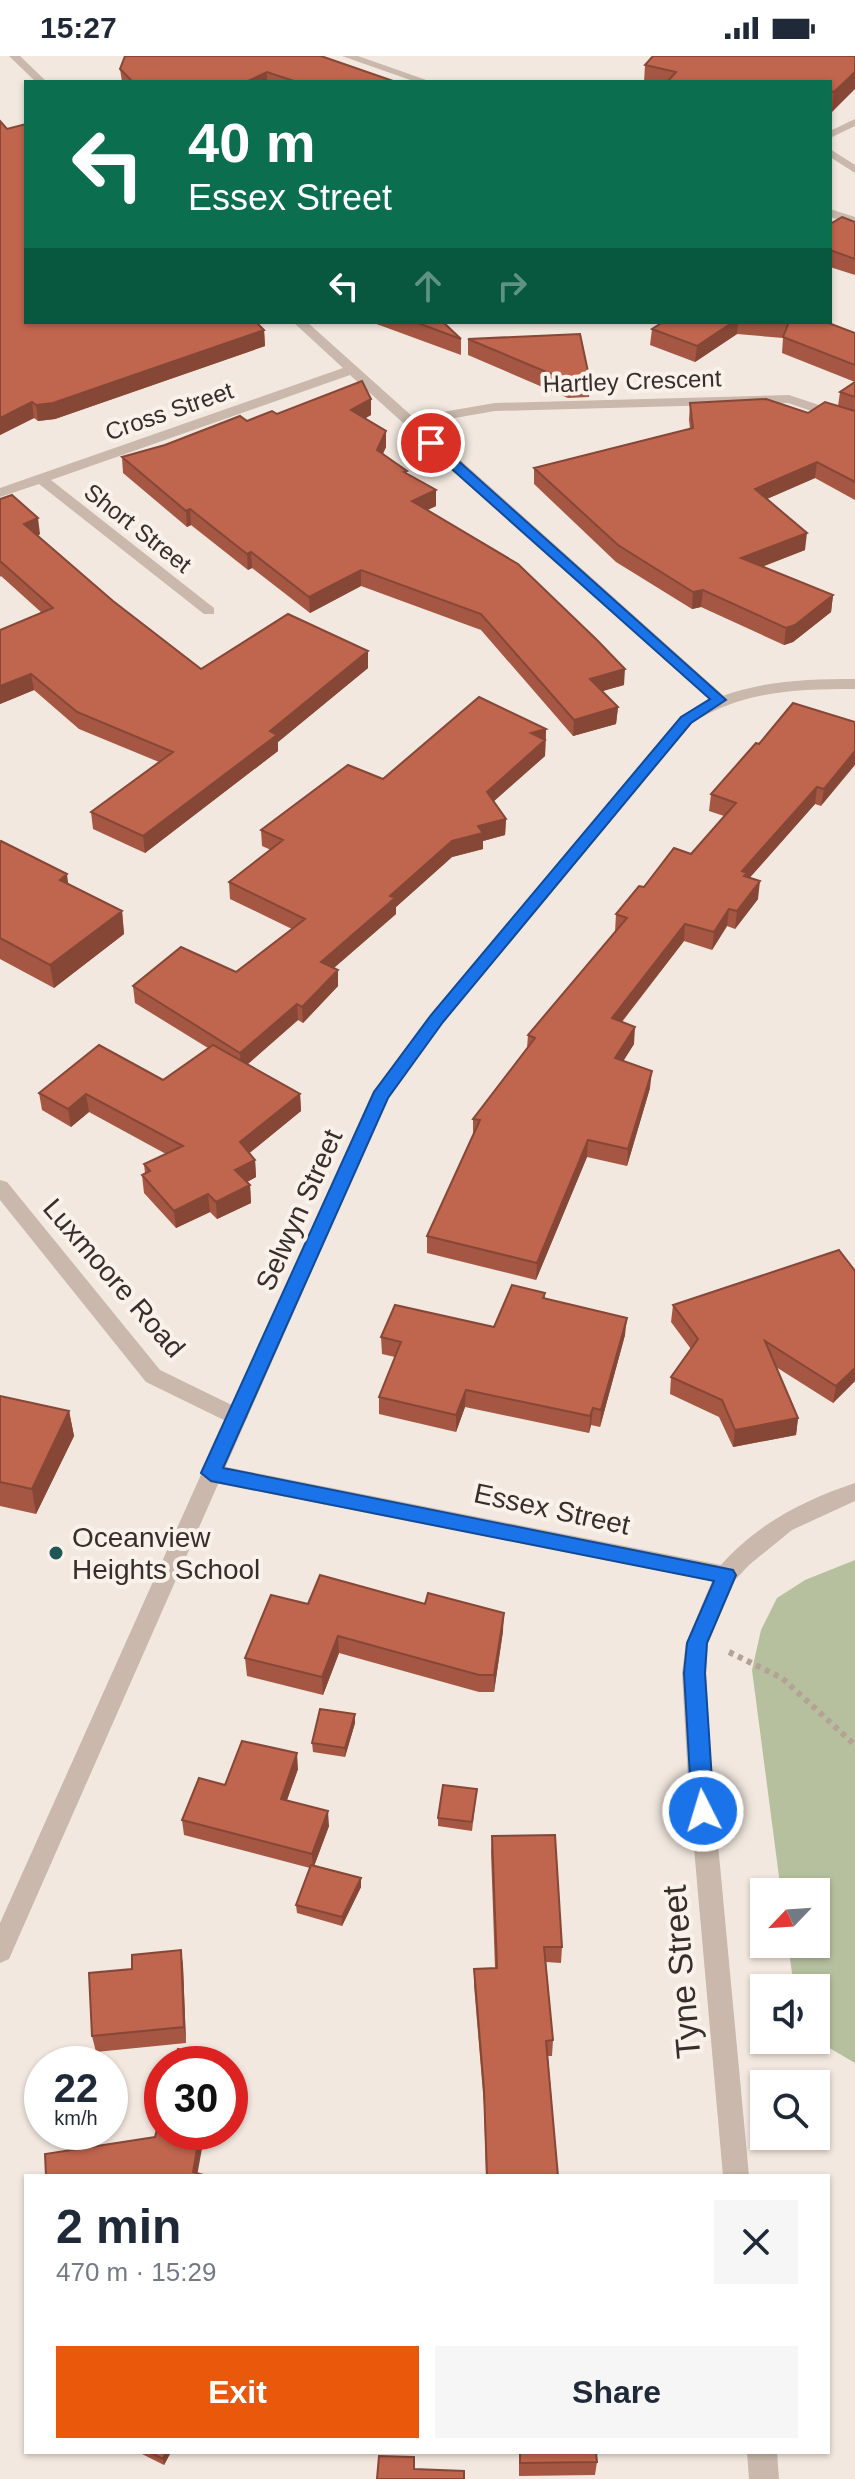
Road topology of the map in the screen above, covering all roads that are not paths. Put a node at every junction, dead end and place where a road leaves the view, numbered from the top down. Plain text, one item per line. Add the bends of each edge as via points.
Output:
1 (14, 56) edge
2 (347, 56) edge
3 (40, 80) edge
4 (421, 80) edge
5 (855, 122) edge
6 (832, 134) edge
7 (832, 153) edge
8 (855, 170) edge
9 (832, 214) edge
10 (855, 221) edge
11 (301, 324) edge
12 (351, 370) junction
13 (407, 422) junction
14 (855, 422) edge
15 (41, 479) junction
16 (0, 493) edge
17 (209, 611) dead end
18 (855, 684) edge
19 (719, 700) junction
20 (0, 1187) edge
21 (237, 1417) junction
22 (211, 1473) junction
23 (855, 1492) edge
24 (726, 1575) junction
25 (0, 1951) edge
26 (736, 2174) edge
27 (762, 2454) edge
28 (764, 2479) edge

1 - 3 street
2 - 4 street
5 - 6 lane
7 - 8 lane
9 - 10 street
11 - 12 street
12 - 13 street
12 - 15 street, Cross Street
13 - 14 street, Hartley Crescent via 495,407 789,399
13 - 19 street
15 - 16 street, Cross Street
15 - 17 street, Short Street
18 - 19 street, Selwyn Street via 782,684
19 - 21 street, Selwyn Street via 686,720 437,1019 380,1096
20 - 21 street, Luxmoore Road via 153,1376
21 - 22 street, Selwyn Street
22 - 24 street, Essex Street
22 - 25 street, Selwyn Street
23 - 24 street via 771,1531
24 - 26 street, Tyne Street via 697,1643 694,1673
27 - 28 street

